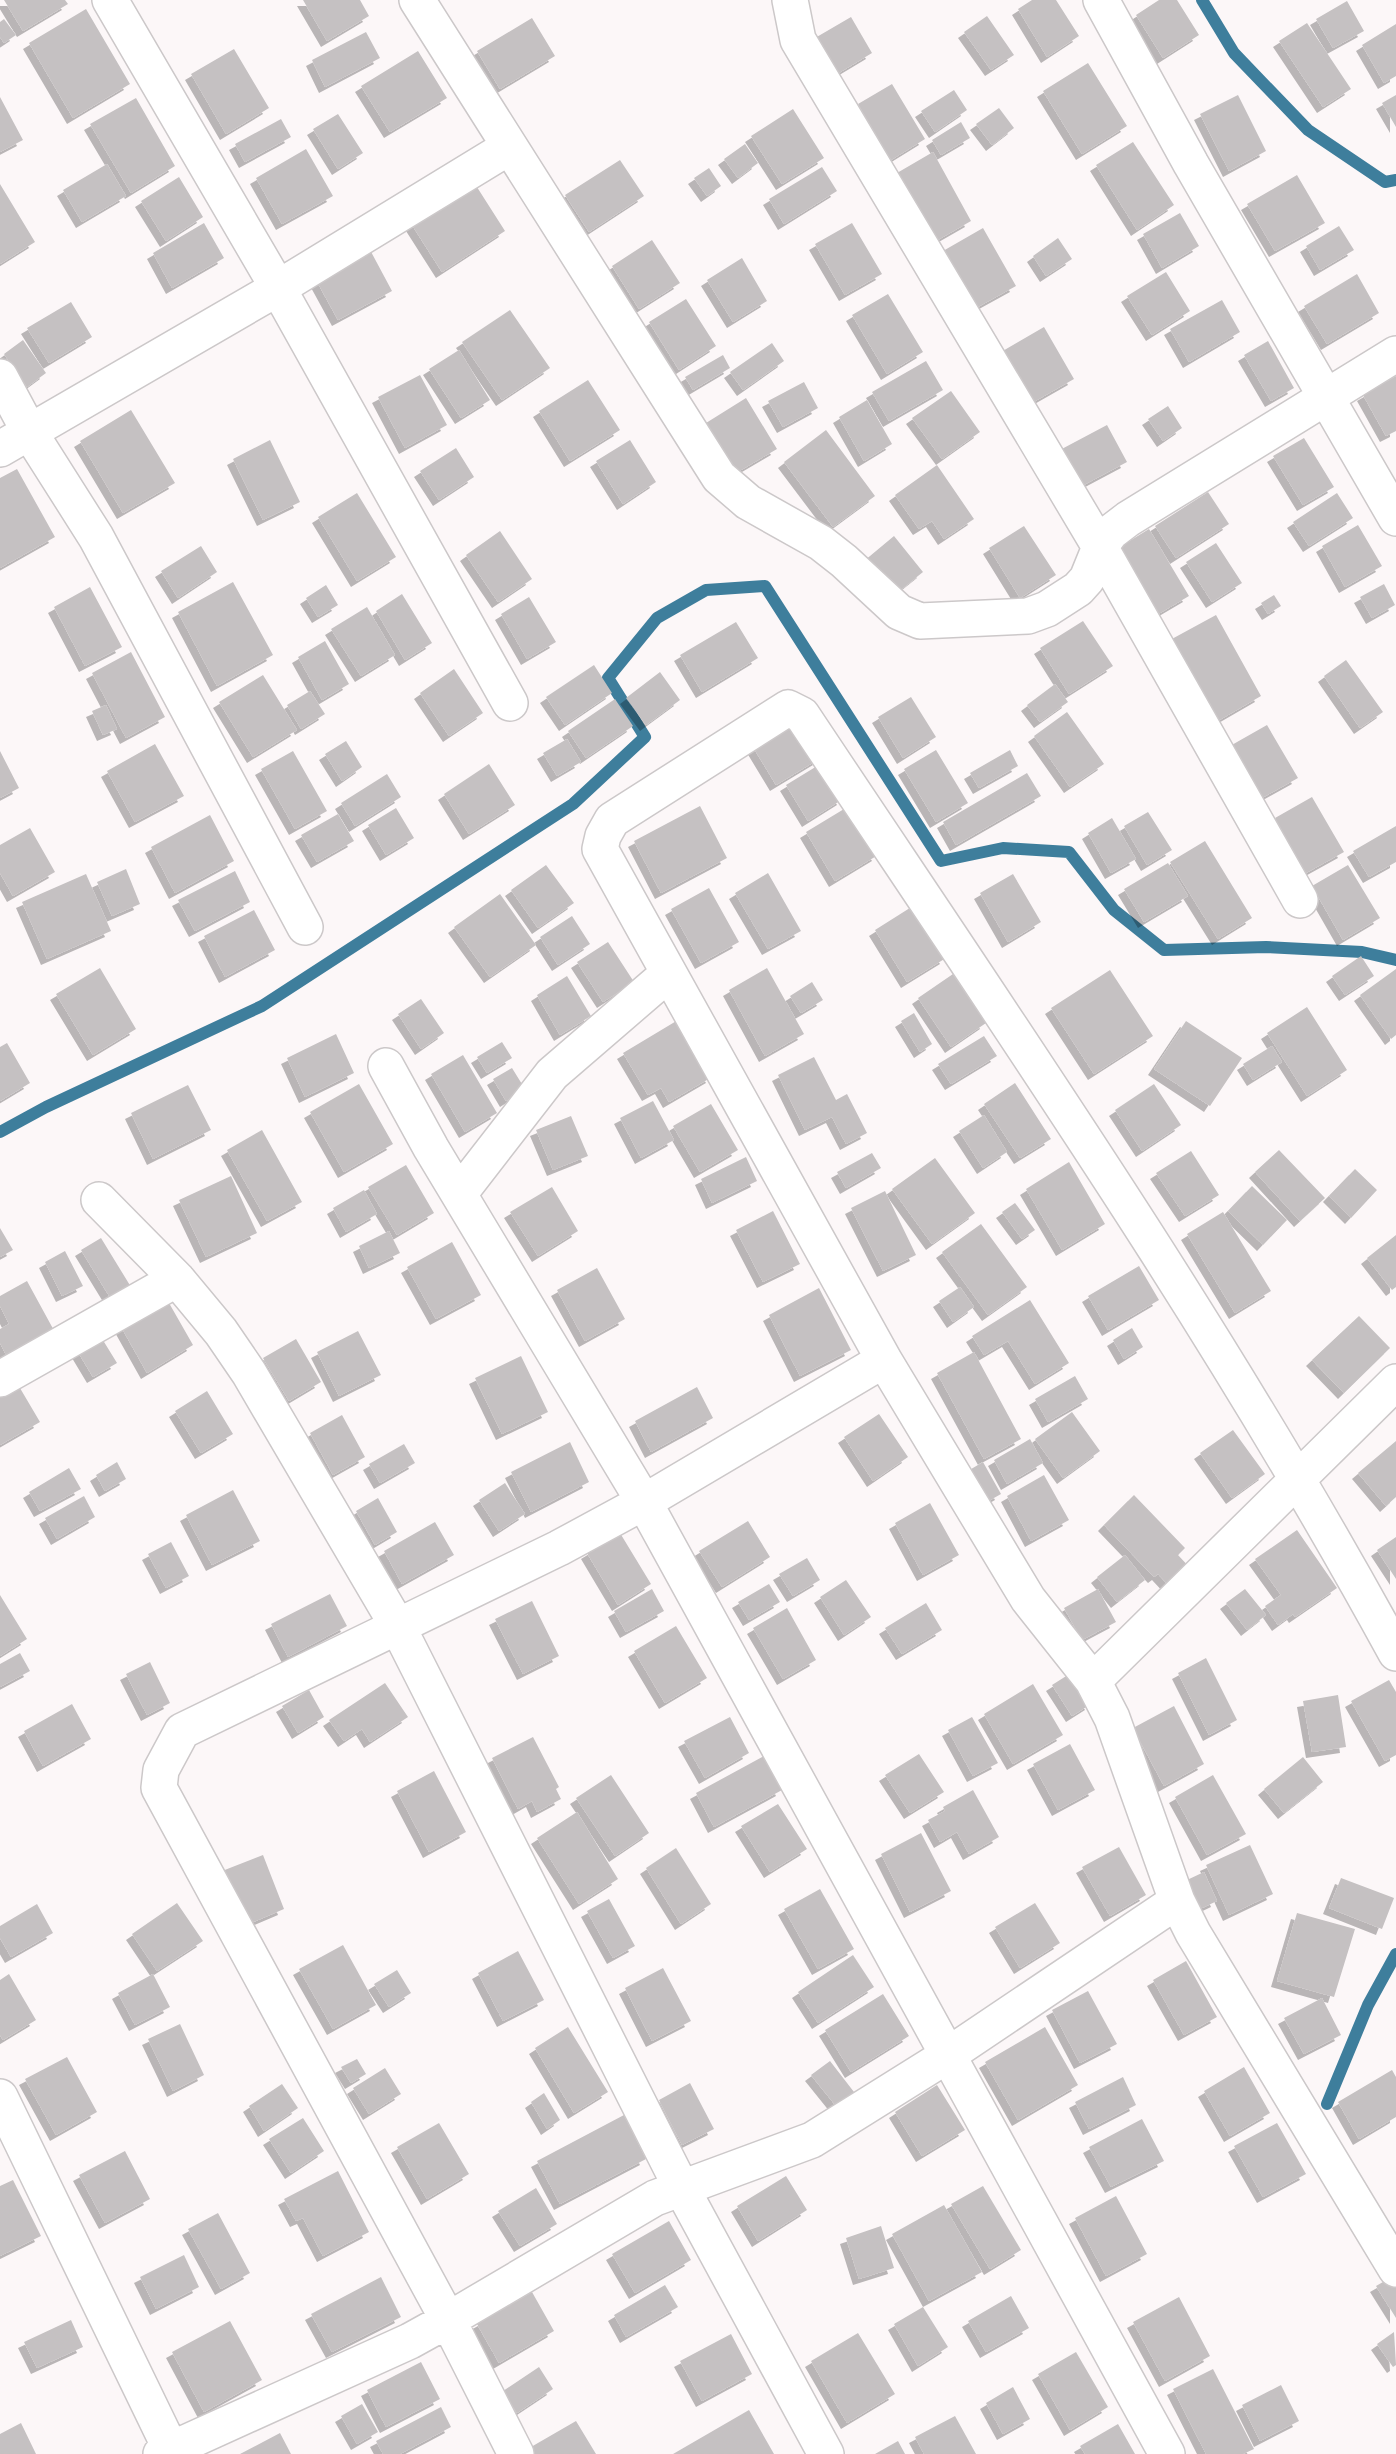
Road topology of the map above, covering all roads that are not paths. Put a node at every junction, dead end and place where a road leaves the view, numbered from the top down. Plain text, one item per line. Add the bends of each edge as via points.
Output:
1 (110, 0) edge
2 (417, 0) edge
3 (790, 0) edge
4 (1101, 1) edge
5 (509, 147) junction
6 (278, 288) junction
7 (1396, 354) edge
8 (0, 377) edge
9 (1325, 396) junction
10 (30, 433) junction
11 (0, 449) edge
12 (1396, 518) edge
13 (1100, 547) junction
14 (510, 703) dead end
15 (1300, 900) dead end
16 (305, 927) dead end
17 (668, 974) junction
18 (386, 1066) dead end
19 (459, 1194) junction
20 (99, 1200) dead end
21 (177, 1279) junction
22 (884, 1360) junction
23 (0, 1379) edge
24 (1395, 1384) edge
25 (1298, 1480) junction
26 (644, 1502) junction
27 (397, 1626) junction
28 (1396, 1653) edge
29 (1093, 1682) junction
30 (1177, 1900) junction
31 (948, 2055) junction
32 (0, 2097) edge
33 (682, 2189) junction
34 (1396, 2269) edge
35 (448, 2320) junction
36 (169, 2453) edge
37 (516, 2454) edge
38 (826, 2454) edge
39 (1167, 2454) edge

1 - 6 street
2 - 5 street
3 - 13 street via 798,40
4 - 9 street
5 - 6 street
5 - 13 street via 719,477 748,502 821,543 899,612 920,621 1028,616 1078,589
6 - 10 street
6 - 14 street
7 - 9 street
8 - 10 street
9 - 12 street
9 - 13 street via 1128,519
10 - 11 street
10 - 16 street via 96,537
13 - 15 street
17 - 19 street via 552,1074
17 - 22 street
17 - 25 street via 600,849 603,836 612,820 788,708 795,710 1155,1246
18 - 19 street
19 - 26 street
20 - 21 street
21 - 23 street
21 - 27 street via 250,1373
22 - 26 street
22 - 29 street via 1028,1599
24 - 25 street
25 - 28 street
25 - 29 street
26 - 27 street
26 - 31 street
27 - 33 street
27 - 35 street via 182,1731 161,1770 159,1788
29 - 30 street via 1112,1717
30 - 31 street
30 - 34 street
31 - 33 street via 812,2140
31 - 39 street
32 - 36 street
33 - 35 street via 655,2198
33 - 38 street
35 - 36 street
35 - 37 street

